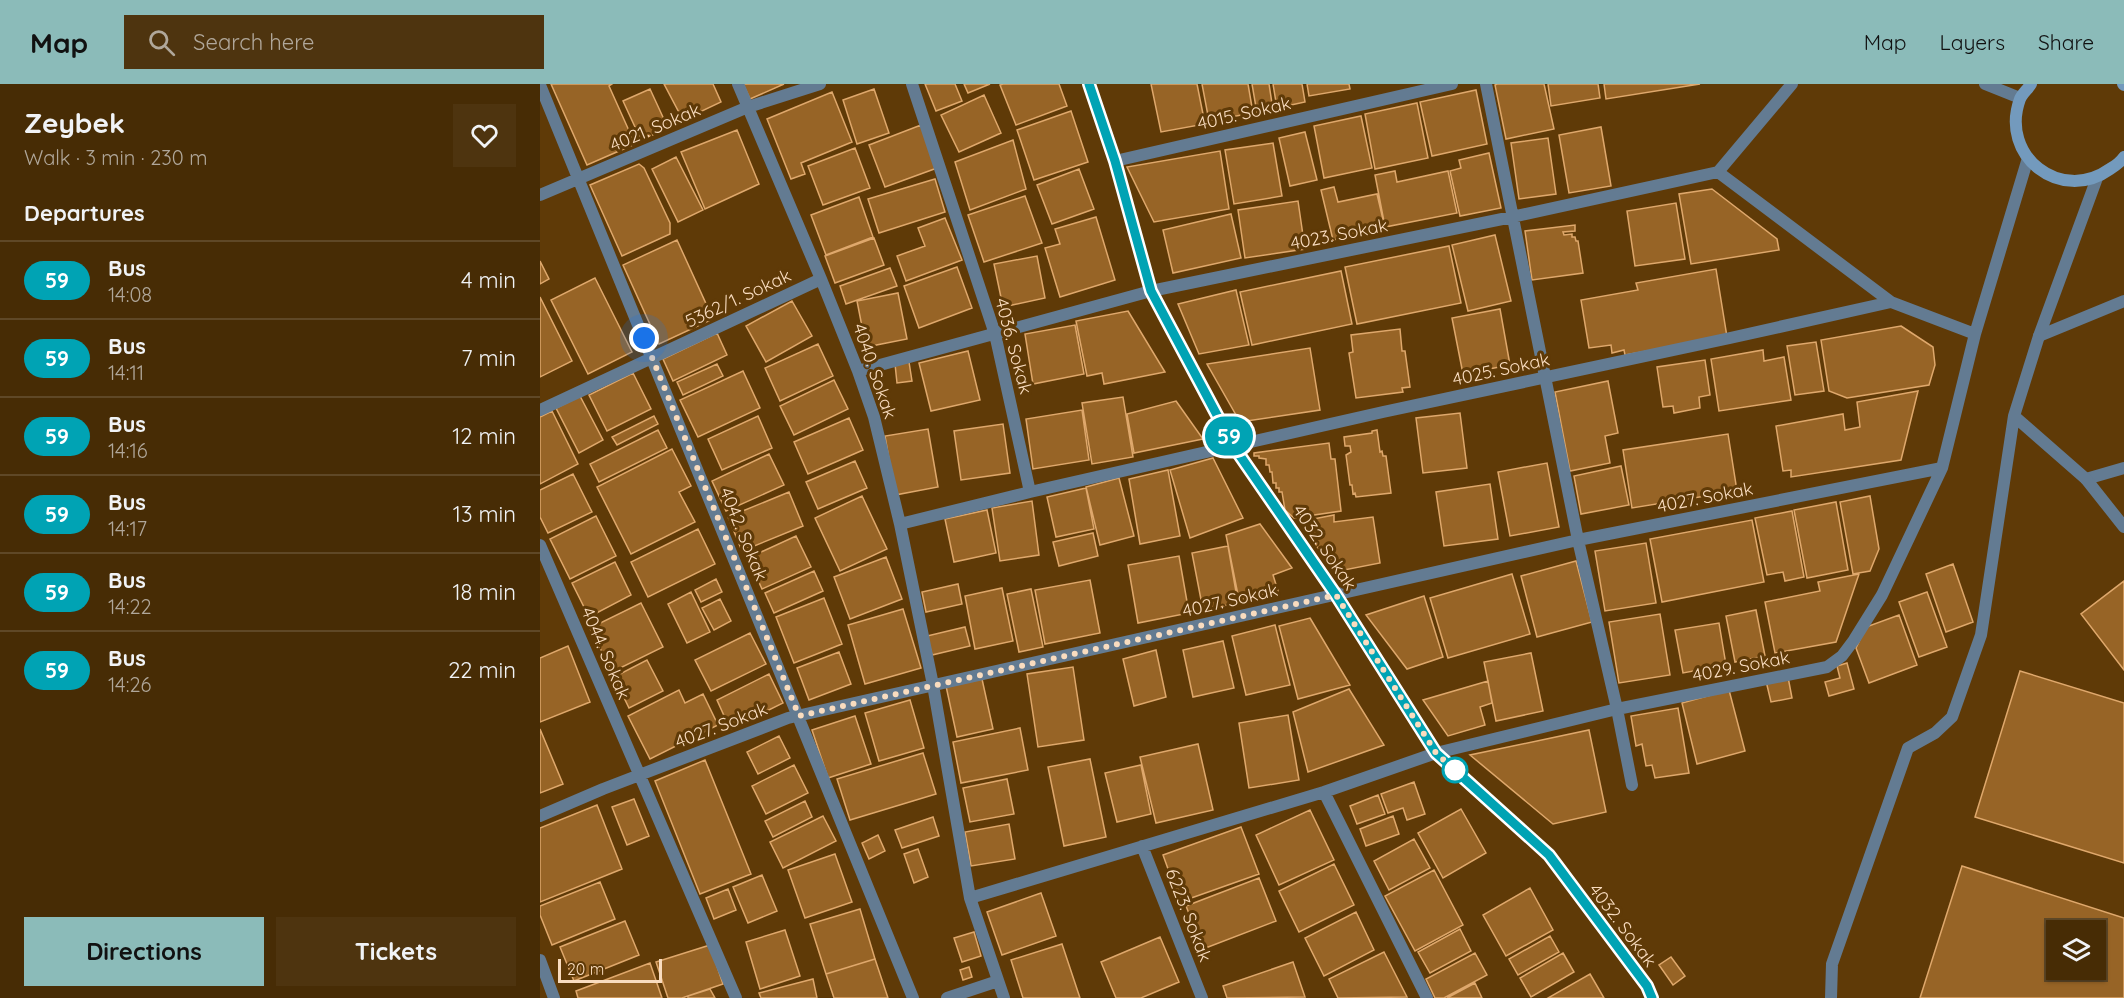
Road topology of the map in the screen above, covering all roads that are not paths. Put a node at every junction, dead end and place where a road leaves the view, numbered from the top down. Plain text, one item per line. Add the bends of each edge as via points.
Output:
1 (738, 84) edge
2 (820, 84) edge
3 (912, 84) edge
4 (1089, 84) edge
5 (1452, 84) edge
6 (1486, 84) edge
7 (1792, 84) edge
8 (1985, 84) edge
9 (2031, 84) edge
10 (540, 85) edge
11 (2020, 98) junction
12 (748, 107) junction
13 (2028, 158) junction
14 (2124, 158) edge
15 (1115, 161) junction
16 (1718, 172) junction
17 (2097, 178) junction
18 (578, 179) junction
19 (540, 195) edge
20 (1512, 217) junction
21 (821, 279) junction
22 (1151, 291) junction
23 (2124, 301) edge
24 (1891, 302) junction
25 (996, 334) junction
26 (1975, 334) junction
27 (2039, 336) junction
28 (652, 358) junction
29 (858, 370) junction
30 (1546, 378) junction
31 (540, 410) edge
32 (2014, 416) junction
33 (1234, 447) junction
34 (1942, 468) junction
35 (2124, 468) edge
36 (2086, 479) junction
37 (1030, 492) junction
38 (900, 524) junction
39 (2124, 527) edge
40 (1578, 540) junction
41 (540, 544) edge
42 (1336, 595) junction
43 (933, 685) junction
44 (1617, 709) junction
45 (799, 716) junction
46 (1436, 753) junction
47 (639, 776) junction
48 (1632, 785) dead end
49 (1324, 792) junction
50 (540, 816) edge
51 (1142, 846) junction
52 (969, 898) junction
53 (540, 960) edge
54 (998, 981) junction
55 (554, 998) edge
56 (736, 998) edge
57 (913, 998) edge
58 (947, 998) edge
59 (1004, 998) edge
60 (1202, 998) edge
61 (1427, 998) edge
62 (1652, 998) edge
63 (1831, 998) edge

1 - 12 street, 4040. Sokak
2 - 12 street, 4021. Sokak
3 - 25 street, 4036. Sokak
4 - 15 street, 4032. Sokak
5 - 15 street, 4015. Sokak
6 - 20 street
7 - 16 street
8 - 11 street
9 - 11 street
10 - 18 street, 4042. Sokak
11 - 13 street via 2017,135
12 - 18 street, 4021. Sokak
12 - 21 street, 4040. Sokak
13 - 17 street via 2042,172 2059,180 2079,182
13 - 26 street, 4029. Sokak
14 - 17 street
15 - 22 street, 4032. Sokak
16 - 20 street, 4023. Sokak
16 - 24 street
17 - 27 street
18 - 19 street, 4021. Sokak
18 - 28 street, 4042. Sokak
20 - 22 street, 4023. Sokak
20 - 30 street
21 - 28 street, 5362/1. Sokak
21 - 29 street, 4040. Sokak
22 - 25 street, 4023. Sokak
22 - 33 street, 4032. Sokak
23 - 27 street
24 - 26 street
24 - 30 street, 4025. Sokak
25 - 29 street, 4023. Sokak
25 - 37 street, 4036. Sokak
26 - 34 street, 4029. Sokak
27 - 32 street
28 - 31 street, 5362/1. Sokak
28 - 45 street, 4042. Sokak
29 - 38 street, 4040. Sokak
30 - 33 street, 4025. Sokak
30 - 40 street
32 - 36 street
32 - 63 street via 1981,636 1952,717 1935,733 1908,748 1832,964
33 - 37 street, 4025. Sokak
33 - 42 street, 4032. Sokak
34 - 40 street, 4027. Sokak
34 - 44 street, 4029. Sokak via 1881,595 1842,656 1827,667
35 - 36 street
36 - 39 street
37 - 38 street
38 - 43 street, 4040. Sokak
40 - 42 street, 4027. Sokak
40 - 44 street
41 - 47 street, 4044. Sokak
42 - 43 street, 4027. Sokak
42 - 46 street, 4032. Sokak
43 - 45 street, 4027. Sokak
43 - 52 street, 4040. Sokak
44 - 46 street, 4029. Sokak
44 - 48 street
45 - 47 street, 4027. Sokak
45 - 57 street, 4042. Sokak
46 - 49 street, 4029. Sokak
46 - 62 street, 4032. Sokak via 1549,855
47 - 50 street, 4027. Sokak
47 - 56 street, 4044. Sokak
49 - 51 street, 4029. Sokak
49 - 61 street
51 - 52 street, 4029. Sokak
51 - 60 street, 6223. Sokak
52 - 54 street
53 - 55 street
54 - 58 street
54 - 59 street

